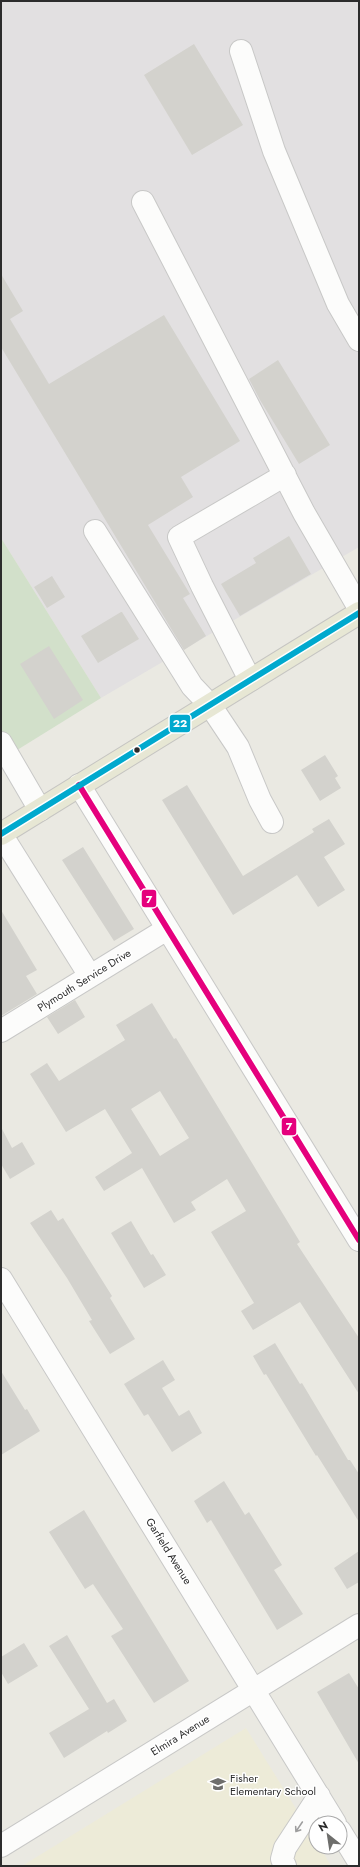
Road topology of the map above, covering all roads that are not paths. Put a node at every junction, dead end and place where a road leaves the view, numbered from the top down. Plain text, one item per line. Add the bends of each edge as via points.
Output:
1 (241, 51) dead end
2 (143, 202) dead end
3 (359, 340) edge
4 (284, 475) junction
5 (95, 531) dead end
6 (359, 608) edge
7 (359, 613) edge
8 (250, 680) junction
9 (210, 705) junction
10 (1, 743) edge
11 (79, 785) junction
12 (40, 810) junction
13 (272, 822) dead end
14 (1, 834) edge
15 (167, 929) junction
16 (90, 976) junction
17 (1, 1031) edge
18 (359, 1240) edge
19 (1, 1280) edge
20 (359, 1625) edge
21 (254, 1689) junction
22 (319, 1796) junction
23 (330, 1815) edge
24 (348, 1844) edge
25 (1, 1846) edge
26 (359, 1862) edge
27 (285, 1866) edge

1 - 3 street via 274,151 338,304
2 - 4 street
4 - 6 street
4 - 8 street via 179,537
5 - 9 street via 192,686
7 - 8 main road
8 - 9 main road
9 - 11 main road
9 - 13 street via 238,746
10 - 12 street
11 - 12 main road
11 - 15 street
12 - 14 main road
14 - 16 street
15 - 16 street, Plymouth Service Drive
15 - 18 street
16 - 17 street, Plymouth Service Drive
19 - 21 street, Garfield Avenue
20 - 21 street, Elmira Avenue
21 - 22 street, Garfield Avenue
21 - 25 street, Elmira Avenue
22 - 23 street, Garfield Avenue
22 -> 27 street via 285,1848 282,1859
24 - 26 street

